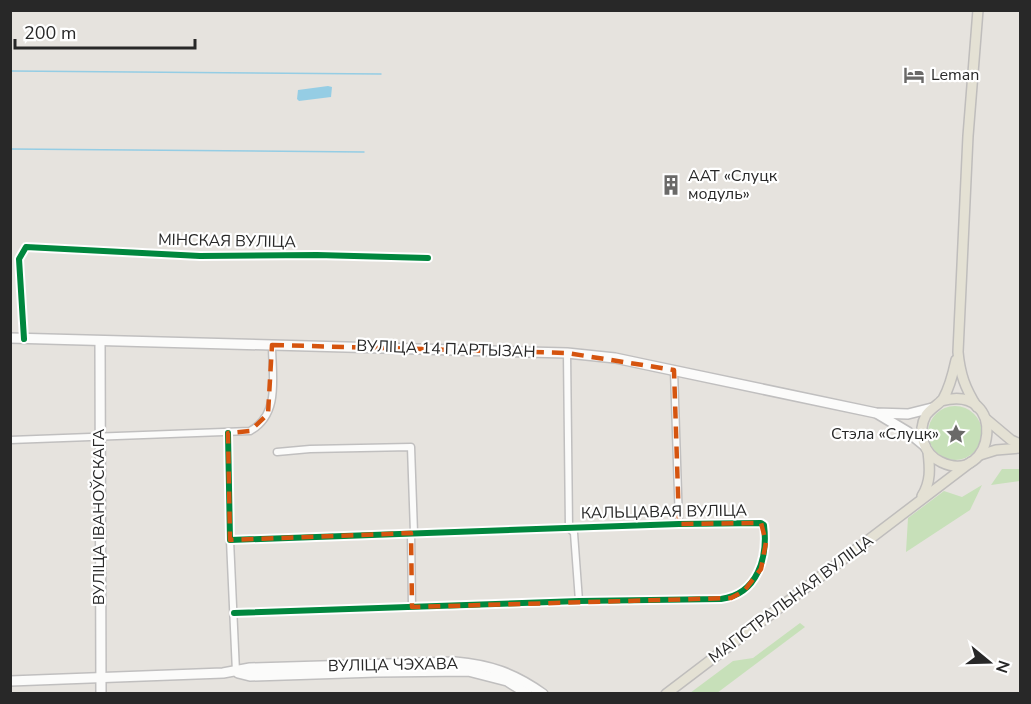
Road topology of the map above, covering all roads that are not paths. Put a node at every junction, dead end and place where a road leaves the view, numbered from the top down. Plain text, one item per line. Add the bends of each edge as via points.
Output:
1 (978, 10) edge
2 (428, 258) dead end
3 (10, 338) edge
4 (24, 339) junction
5 (100, 341) junction
6 (272, 345) junction
7 (958, 352) junction
8 (567, 353) junction
9 (674, 370) junction
10 (941, 401) junction
11 (977, 406) junction
12 (932, 408) junction
13 (876, 413) junction
14 (986, 419) junction
15 (228, 432) junction
16 (99, 436) junction
17 (10, 440) edge
18 (1020, 446) edge
19 (926, 449) junction
20 (277, 452) dead end
21 (980, 455) junction
22 (971, 462) junction
23 (916, 505) junction
24 (679, 524) junction
25 (569, 528) junction
26 (413, 533) junction
27 (230, 540) junction
28 (579, 601) junction
29 (412, 607) junction
30 (234, 614) junction
31 (236, 672) junction
32 (100, 678) junction
33 (10, 681) edge
34 (100, 693) edge
35 (528, 693) edge
36 (543, 693) edge
37 (666, 693) edge

1 - 7 main road
2 - 4 street, МІНСКАЯ ВУЛІЦА via 200,256 26,247 19,259
3 - 4 main road, ВУЛІЦА 14 ПАРТЫЗАН
4 - 5 main road, ВУЛІЦА 14 ПАРТЫЗАН
5 - 6 main road, ВУЛІЦА 14 ПАРТЫЗАН
5 - 16 main road, ВУЛІЦА ІВАНОЎСКАГА
6 - 8 main road, ВУЛІЦА 14 ПАРТЫЗАН
6 - 15 street via 272,402 264,422 250,431
7 - 10 main road
7 - 11 main road via 965,389
8 - 9 main road, ВУЛІЦА 14 ПАРТЫЗАН
8 - 25 street
9 - 13 main road, ВУЛІЦА 14 ПАРТЫЗАН
9 - 24 street
10 - 11 main road via 960,399
10 - 12 main road
11 - 14 main road
12 - 13 main road, ВУЛІЦА 14 ПАРТЫЗАН via 908,414
12 - 19 main road via 922,426
13 - 19 main road, ВУЛІЦА 14 ПАРТЫЗАН via 908,432
14 - 18 main road
14 - 21 main road via 988,438
15 - 16 street
15 - 27 street
16 - 17 street
16 - 32 main road, ВУЛІЦА ІВАНОЎСКАГА
18 - 21 main road
19 - 22 main road via 943,464
19 - 23 main road via 928,486
20 - 26 street via 411,447
21 - 22 main road
22 - 23 main road, МАГІСТРАЛЬНАЯ ВУЛІЦА
23 - 37 main road, МАГІСТРАЛЬНАЯ ВУЛІЦА
24 - 25 street, КАЛЬЦАВАЯ ВУЛІЦА
24 - 28 street, КАЛЬЦАВАЯ ВУЛІЦА via 764,525 766,542 761,569 744,591 731,598
25 - 26 street, КАЛЬЦАВАЯ ВУЛІЦА
25 - 28 street via 574,533
26 - 27 street, КАЛЬЦАВАЯ ВУЛІЦА
26 - 29 street
27 - 30 street
28 - 29 street, КАЛЬЦАВАЯ ВУЛІЦА
29 - 30 street, КАЛЬЦАВАЯ ВУЛІЦА
30 - 31 street
31 - 32 main road, ВУЛІЦА ЧЭХАВА
31 - 35 main road, ВУЛІЦА ЧЭХАВА via 250,676 468,671 507,681
31 - 36 main road, ВУЛІЦА ЧЭХАВА via 250,668 454,662 482,664 508,673
32 - 33 main road, ВУЛІЦА ЧЭХАВА
32 - 34 main road, ВУЛІЦА ІВАНОЎСКАГА

